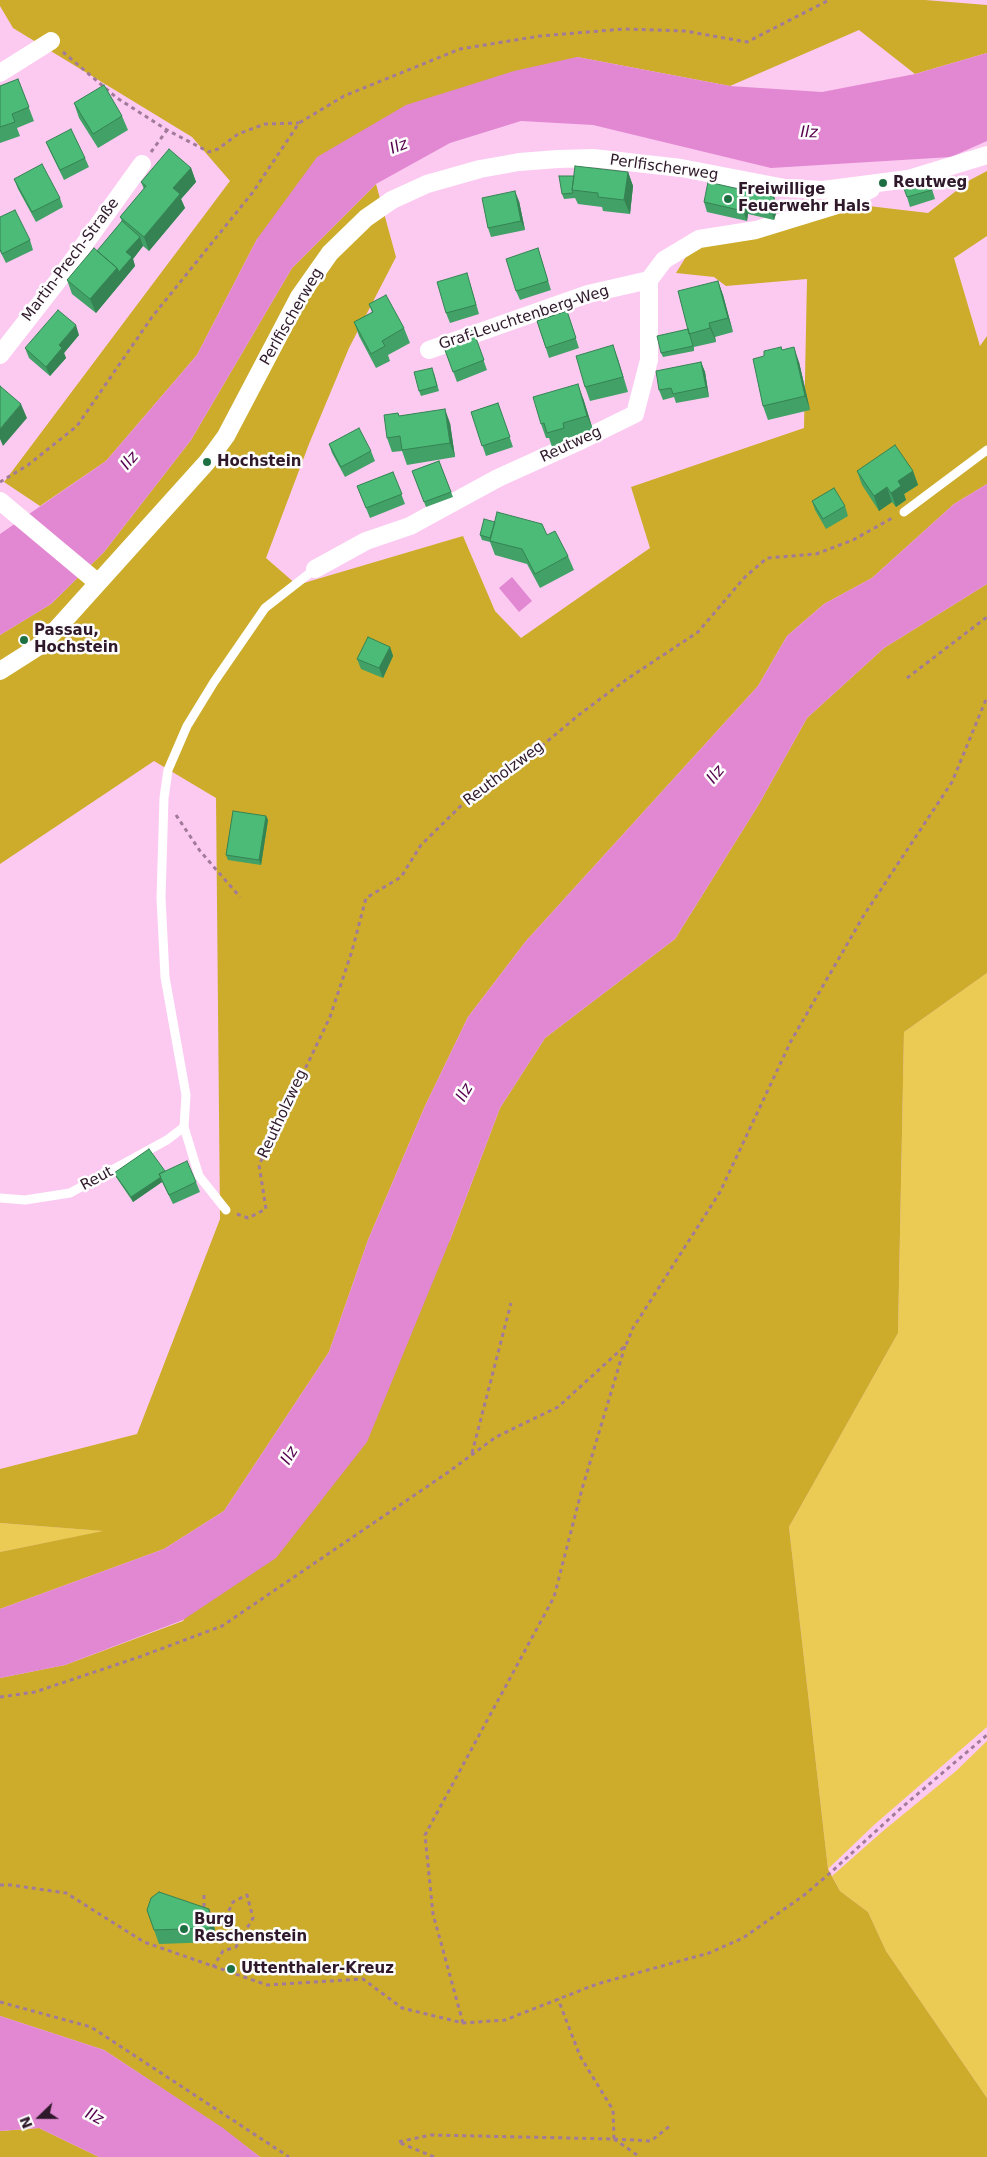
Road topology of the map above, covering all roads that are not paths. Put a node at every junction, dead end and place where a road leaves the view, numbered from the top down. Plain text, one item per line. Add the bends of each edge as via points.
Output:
1 (51, 42) road end
2 (0, 74) edge
3 (987, 155) edge
4 (142, 164) road end
5 (882, 183) junction
6 (649, 280) junction
7 (429, 350) dead end
8 (0, 355) edge
9 (987, 450) edge
10 (1, 501) edge
11 (904, 512) road end
12 (315, 568) joint
13 (91, 578) junction
14 (0, 671) edge
15 (184, 1127) junction
16 (0, 1198) edge
17 (226, 1210) road end

1 - 2 street
3 - 5 street, Perlfischerweg via 908,179
4 - 8 street, Martin-Prech-Straße
5 - 6 street via 844,203 818,212 756,230 699,239 664,260
5 - 13 street, Perlfischerweg via 823,190 785,188 681,168 593,158 558,158 480,169 427,184 392,200 366,218 330,253 299,298 226,436 207,462 154,522
6 - 7 street, Graf-Leuchtenberg-Weg via 588,294
6 - 12 street, Reutweg via 649,360 634,414 498,478 410,526 366,541
9 - 11 lane
10 - 13 street
12 - 15 lane via 265,608 187,726 168,770 161,898 165,977 186,1095
13 - 14 street, Perlfischerweg via 44,643
15 - 16 lane, Reut via 167,1140 70,1193 25,1200
15 - 17 lane via 200,1176

